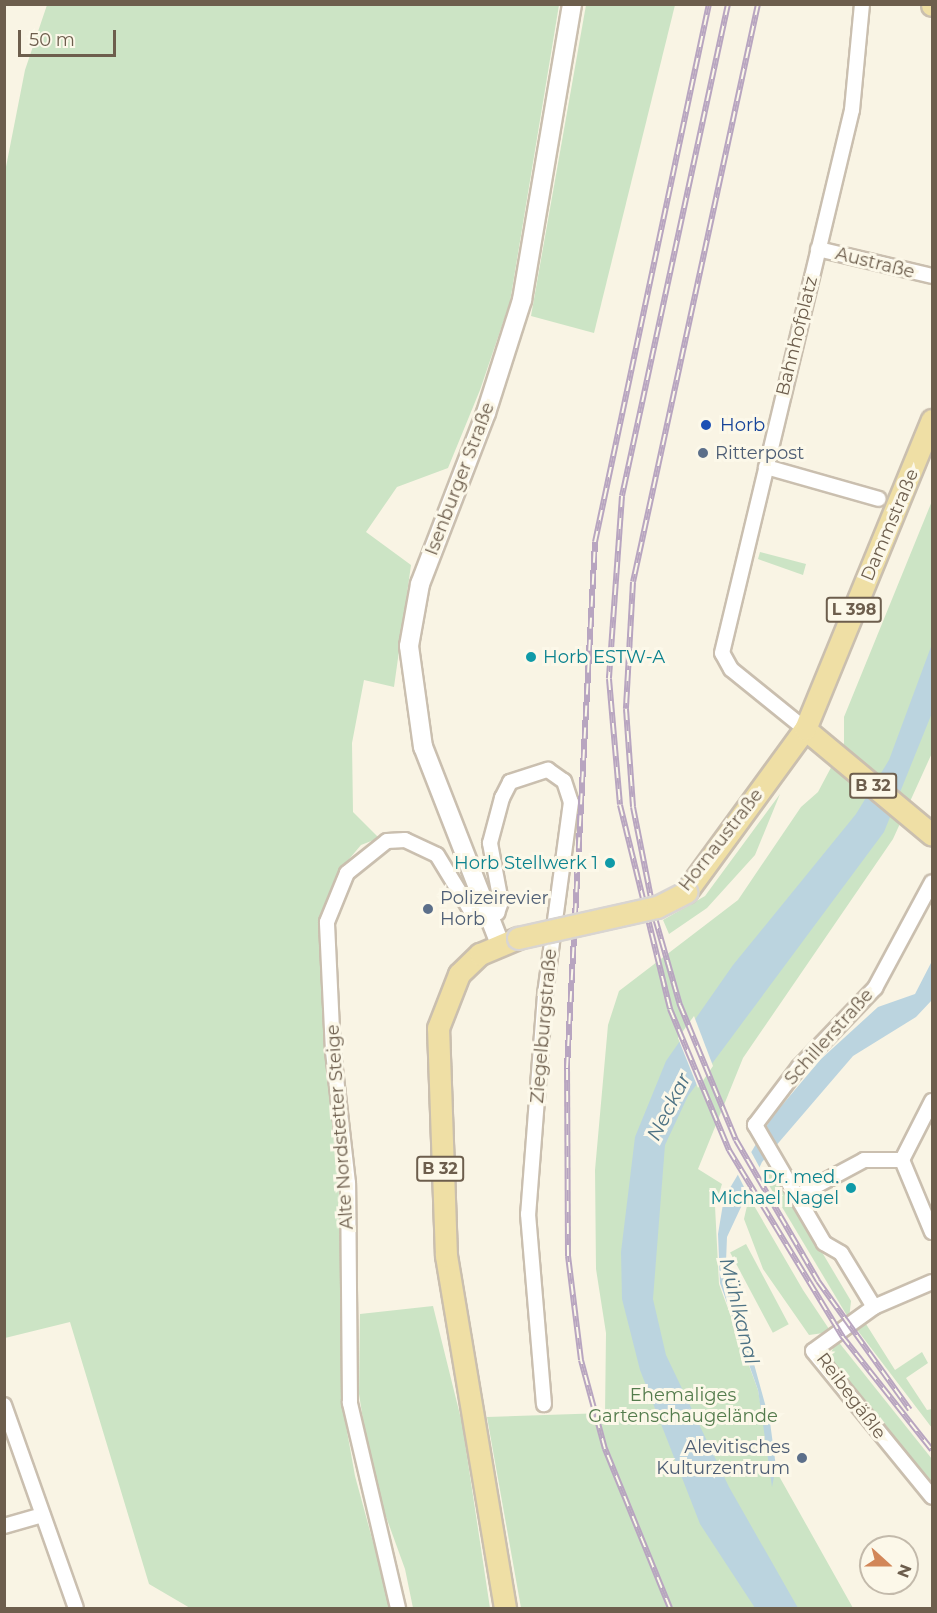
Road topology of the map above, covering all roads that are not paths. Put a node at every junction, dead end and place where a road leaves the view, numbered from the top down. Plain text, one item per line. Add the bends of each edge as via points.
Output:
1 (572, 4) edge
2 (864, 7) edge
3 (818, 249) junction
4 (933, 276) edge
5 (933, 420) edge
6 (766, 467) junction
7 (877, 497) dead end
8 (805, 729) junction
9 (933, 835) edge
10 (933, 882) edge
11 (490, 917) junction
12 (509, 941) junction
13 (933, 1101) edge
14 (902, 1160) junction
15 (797, 1196) junction
16 (933, 1232) edge
17 (933, 1282) edge
18 (874, 1307) junction
19 (544, 1404) dead end
20 (4, 1406) edge
21 (933, 1497) edge
22 (42, 1515) junction
23 (4, 1526) edge
24 (76, 1608) edge
25 (398, 1608) edge
26 (505, 1608) edge

1 - 11 street, Isenburger Straße via 522,300 486,413 428,560 410,636 416,723
2 - 3 street, Bahnhofplatz via 855,83
3 - 4 street, Austraße
3 - 6 street, Bahnhofplatz
5 - 8 main road, Dammstraße / L 398
6 - 7 street
6 - 8 street, Bahnhofplatz via 723,659
8 - 9 main road, B 32
8 - 12 main road, Hornaustraße / B 32, bridge via 780,775 686,891 657,907
10 - 15 street, Schillerstraße via 875,988 767,1107 757,1129
11 - 12 street, Isenburger Straße
11 - 19 street, Ziegelburgstraße via 501,902 490,843 502,798 510,782 548,770 564,781 571,802 545,994 528,1214
11 - 25 street, Alte Nordstetter Steige via 471,911 437,855 405,840 387,841 347,873 327,922 333,1052 348,1183 350,1403
12 - 26 main road, Hornaustraße / B 32 via 459,974 438,1028 442,1211
13 - 14 street
14 - 15 street via 864,1160
14 - 16 street
15 - 18 street
17 - 18 street, Reibegäßle
18 - 21 street, Reibegäßle via 813,1351
20 - 22 street
22 - 23 street
22 - 24 street

